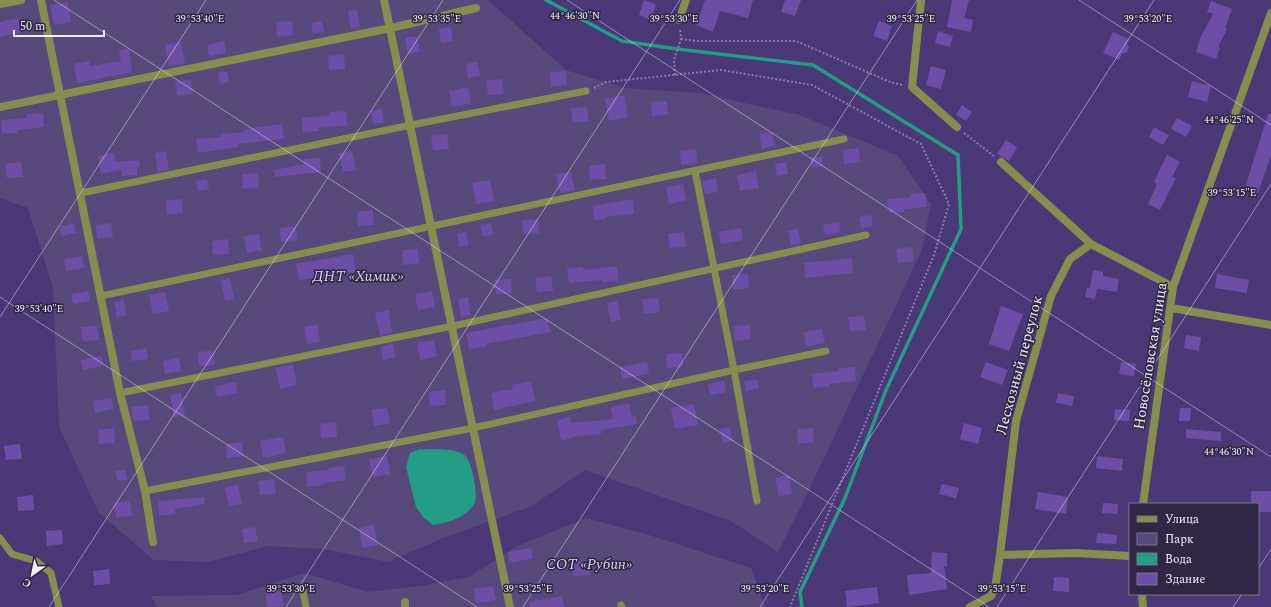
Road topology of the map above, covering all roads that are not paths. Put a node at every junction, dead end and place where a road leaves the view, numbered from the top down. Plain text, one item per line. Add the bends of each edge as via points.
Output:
1 (21, 0) edge
2 (41, 0) edge
3 (384, 0) edge
4 (686, 0) edge
5 (921, 0) edge
6 (0, 4) edge
7 (476, 8) dead end
8 (1271, 13) edge
9 (679, 20) dead end
10 (391, 28) junction
11 (586, 91) road end
12 (61, 95) junction
13 (0, 107) edge
14 (411, 125) junction
15 (957, 127) road end
16 (844, 139) dead end
17 (1001, 162) road end
18 (695, 172) junction
19 (80, 194) junction
20 (431, 227) junction
21 (866, 235) dead end
22 (1091, 244) junction
23 (714, 270) junction
24 (1173, 287) junction
25 (101, 296) junction
26 (1171, 308) junction
27 (1271, 325) edge
28 (453, 326) junction
29 (826, 351) dead end
30 (734, 370) junction
31 (120, 393) junction
32 (473, 428) junction
33 (145, 491) junction
34 (757, 501) dead end
35 (1143, 503) edge
36 (0, 538) edge
37 (152, 542) dead end
38 (1000, 555) junction
39 (1129, 556) edge
40 (303, 591) dead end
41 (1142, 595) edge
42 (58, 607) edge
43 (306, 607) edge
44 (510, 607) edge
45 (970, 607) edge
46 (1143, 607) edge

1 - 6 street
2 - 12 street
3 - 10 street
4 - 9 street
5 - 15 street via 912,87
7 - 10 street
8 - 24 street, Новосёловская улица
10 - 12 street
10 - 14 street
11 - 14 lane
12 - 13 street
12 - 19 street
14 - 19 lane
14 - 20 street
16 - 18 lane
17 - 22 street
18 - 20 lane
18 - 23 lane
19 - 25 street
20 - 25 lane
20 - 28 street
21 - 23 lane
22 - 24 street
22 - 38 street, Лесхозный переулок via 1070,258 1051,296 1016,421
23 - 28 lane
23 - 30 lane
24 - 26 street, Новосёловская улица
25 - 31 street
26 - 27 street
26 - 35 street, Новосёловская улица
28 - 31 lane
28 - 32 street
29 - 30 lane
30 - 32 lane
30 - 34 lane
31 - 33 street
32 - 33 lane
32 - 44 street
33 - 37 street
36 - 42 lane via 12,554 36,561 51,573
38 - 39 street via 1075,552
38 - 45 street, Лесхозный переулок via 995,588 991,596
40 - 43 lane
41 - 46 street

